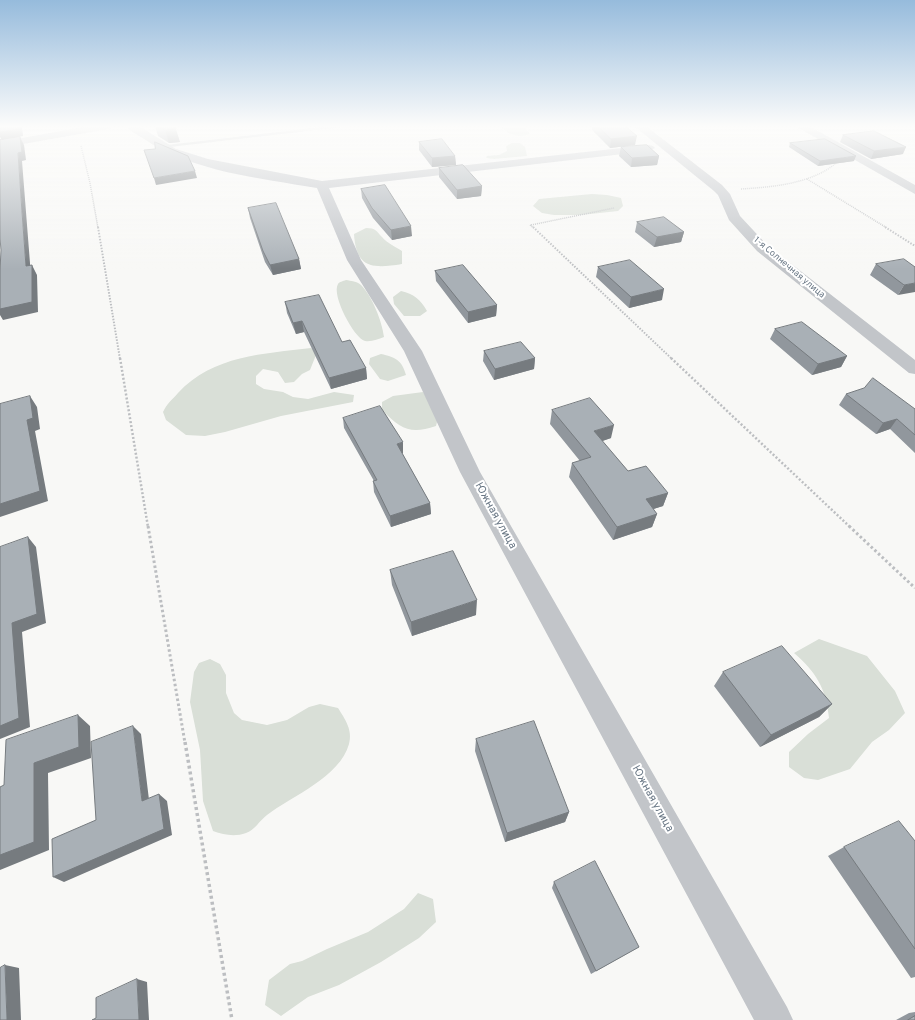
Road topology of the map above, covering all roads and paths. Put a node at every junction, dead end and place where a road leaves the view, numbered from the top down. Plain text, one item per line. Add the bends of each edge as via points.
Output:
1 (87, 174) edge
2 (253, 174) edge
3 (422, 174) edge
4 (699, 174) edge
5 (817, 174) edge
6 (886, 174) edge
7 (807, 178) junction
8 (322, 185) junction
9 (720, 190) junction
10 (915, 190) edge
11 (614, 208) dead end
12 (915, 246) edge
13 (915, 369) edge
14 (915, 588) edge
15 (232, 1020) edge
16 (774, 1020) edge

1 - 15 path
2 - 8 street
3 - 8 street
4 - 9 street, 1-я Солнечная улица
5 - 7 path
6 - 10 street
7 - 9 path via 760,188
7 - 12 path
8 - 16 street, Южная улица via 354,260 413,351 470,472
9 - 13 street, 1-я Солнечная улица via 734,218 762,248
11 - 14 path via 530,225

